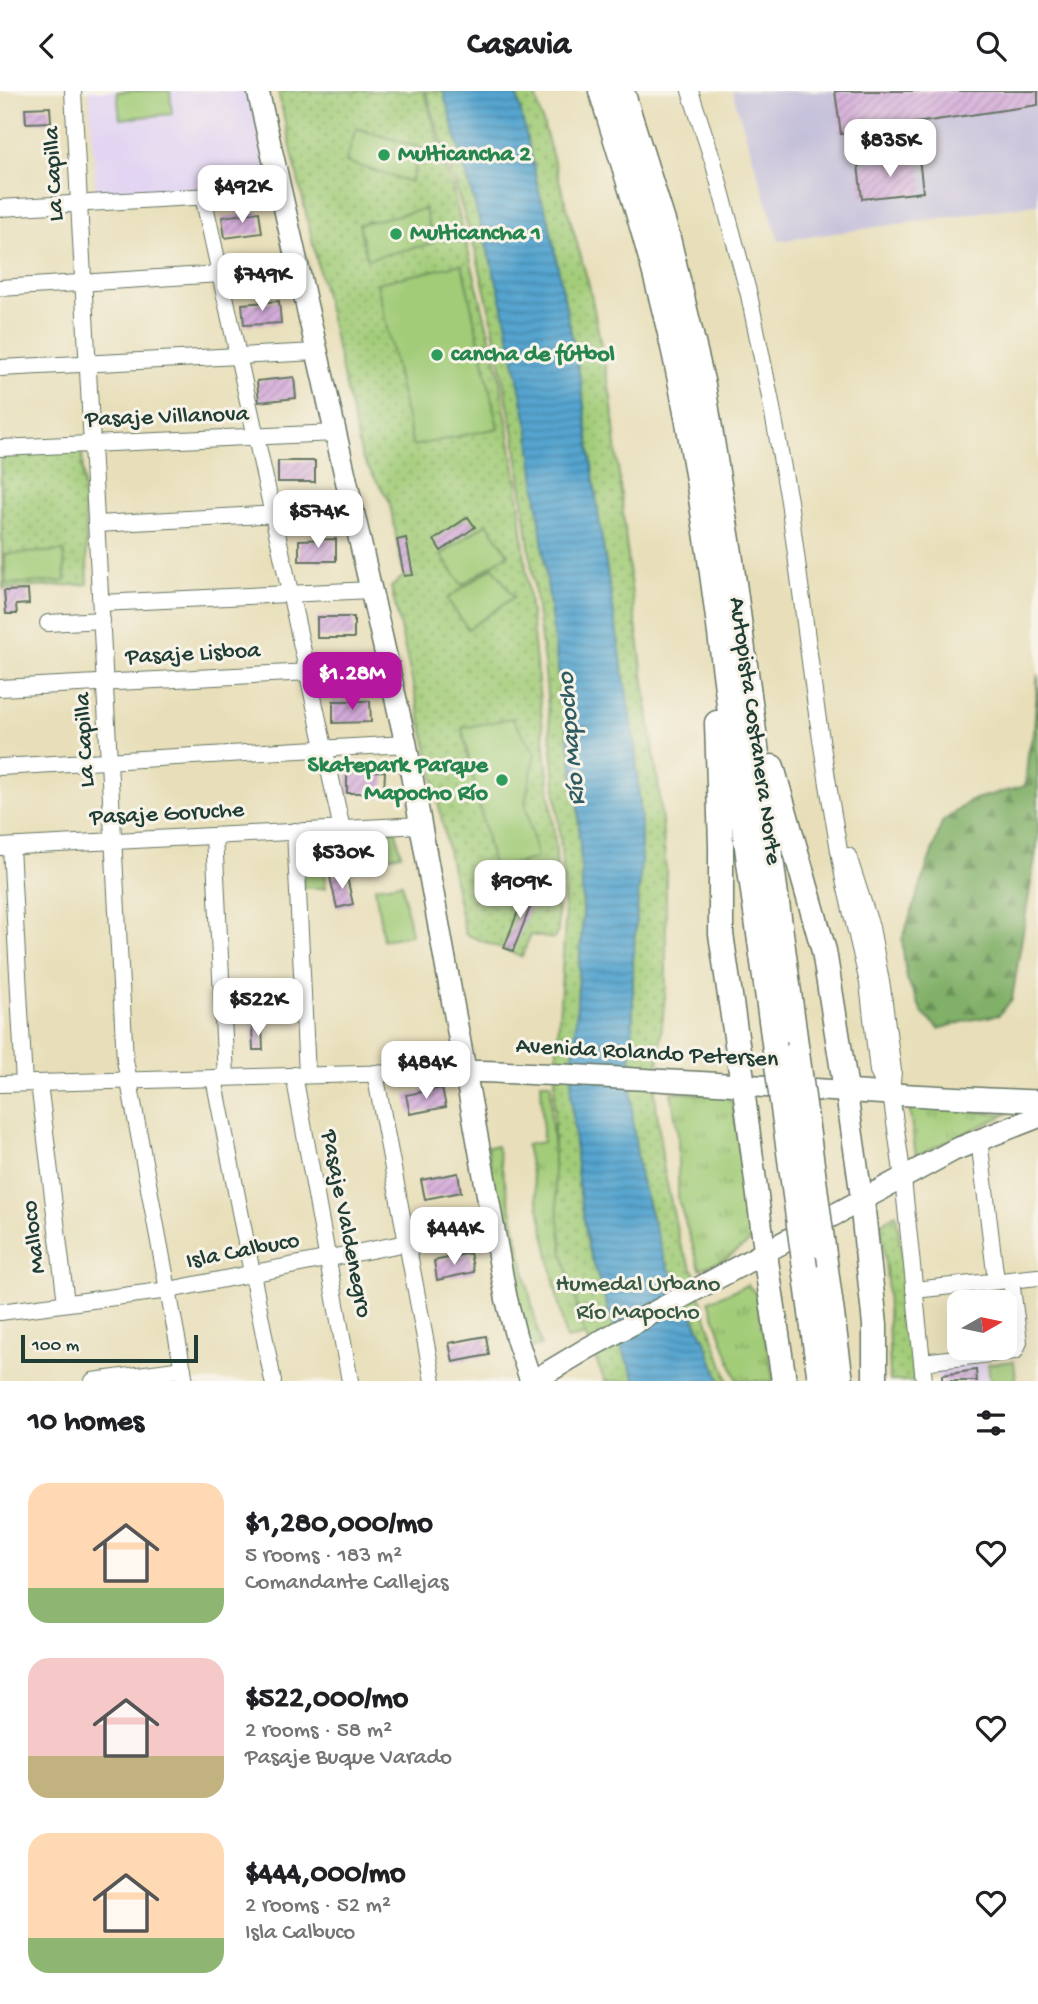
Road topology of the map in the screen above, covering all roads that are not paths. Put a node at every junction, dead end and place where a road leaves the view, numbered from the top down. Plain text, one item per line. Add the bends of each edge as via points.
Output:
1 (73, 91) edge
2 (258, 91) edge
3 (601, 91) edge
4 (622, 91) edge
5 (690, 91) edge
6 (281, 191) junction
7 (203, 196) junction
8 (79, 204) junction
9 (0, 208) edge
10 (299, 269) junction
11 (220, 276) junction
12 (83, 284) junction
13 (0, 288) edge
14 (317, 352) junction
15 (238, 355) junction
16 (88, 363) junction
17 (0, 367) edge
18 (335, 433) junction
19 (256, 437) junction
20 (93, 444) junction
21 (0, 448) edge
22 (353, 510) junction
23 (273, 515) junction
24 (97, 524) junction
25 (371, 590) junction
26 (290, 594) junction
27 (101, 603) junction
28 (717, 610) junction
29 (102, 620) junction
30 (739, 622) junction
31 (48, 623) dead end
32 (389, 668) junction
33 (307, 673) junction
34 (106, 683) junction
35 (0, 688) edge
36 (406, 744) junction
37 (325, 750) junction
38 (110, 761) junction
39 (0, 767) edge
40 (421, 825) junction
41 (342, 829) junction
42 (295, 831) junction
43 (214, 836) junction
44 (114, 841) junction
45 (5, 847) edge
46 (466, 1071) junction
47 (375, 1073) junction
48 (301, 1075) junction
49 (220, 1077) junction
50 (128, 1080) junction
51 (32, 1083) junction
52 (0, 1084) edge
53 (743, 1085) junction
54 (846, 1090) junction
55 (891, 1094) junction
56 (1038, 1101) edge
57 (1038, 1117) edge
58 (979, 1139) junction
59 (903, 1179) junction
60 (862, 1201) junction
61 (492, 1226) junction
62 (407, 1244) junction
63 (765, 1254) junction
64 (328, 1258) junction
65 (251, 1273) junction
66 (1038, 1277) edge
67 (1004, 1281) junction
68 (169, 1290) junction
69 (914, 1290) junction
70 (65, 1303) junction
71 (0, 1312) edge
72 (922, 1362) junction
73 (184, 1375) edge
74 (93, 1381) edge
75 (273, 1381) edge
76 (351, 1381) edge
77 (433, 1381) edge
78 (532, 1381) edge
79 (784, 1381) edge
80 (820, 1381) edge
81 (841, 1381) edge
82 (875, 1381) edge
83 (924, 1381) edge

1 - 8 street, La Capilla
2 - 6 main road
3 - 28 highway, Autopista Costanera Norte via 675,355
4 - 30 highway, Autopista Costanera Norte via 667,234 694,342
5 - 55 street via 735,240 760,348 789,501 844,880 868,983 878,1071
6 - 7 street
6 - 10 main road
7 - 8 street
7 - 11 street
8 - 9 street
8 - 12 street, La Capilla
10 - 11 street
10 - 14 main road
11 - 12 street
11 - 15 street
12 - 13 street
12 - 16 street, La Capilla
14 - 15 street
14 - 18 main road
15 - 16 street
15 - 19 street
16 - 17 street
16 - 20 street, La Capilla
18 - 19 street, Pasaje Villanova
18 - 22 main road
19 - 20 street, Pasaje Villanova
19 - 23 street
20 - 21 street, Pasaje Villanova
20 - 24 street, La Capilla
22 - 23 street
22 - 25 main road
23 - 24 street
23 - 26 street
24 - 27 street, La Capilla
25 - 26 street
25 - 32 main road
26 - 27 street
26 - 33 street
27 - 29 street, La Capilla
28 - 53 highway via 720,935
28 - 80 highway, Autopista Costanera Norte, bridge
29 - 31 street
29 - 34 street, La Capilla
30 - 54 highway via 779,795 824,951
30 - 81 highway, Autopista Costanera Norte, bridge
32 - 33 street, Pasaje Lisboa
32 - 36 main road
33 - 34 street, Pasaje Lisboa
33 - 37 street
34 - 35 street, Pasaje Lisboa
34 - 38 street, La Capilla
36 - 37 street
36 - 40 main road
37 - 38 street
37 - 41 street
38 - 39 street
38 - 44 street, La Capilla
40 - 41 street, Pasaje Goruche
40 - 46 main road
41 - 42 street, Pasaje Goruche
42 - 43 street, Pasaje Goruche
42 - 48 street, Pasaje Valdenegro
43 - 44 street, Pasaje Goruche
43 - 49 street
44 - 45 street, Pasaje Goruche
44 - 50 street, La Capilla
45 - 51 street, Malloco
46 - 47 street, Avenida Rolando Petersen
46 - 53 main road, Avenida Rolando Petersen
46 - 61 main road
47 - 48 street, Avenida Rolando Petersen
47 - 62 street
48 - 49 street, Avenida Rolando Petersen
48 - 64 street, Pasaje Valdenegro
49 - 50 street, Avenida Rolando Petersen
49 - 65 street
50 - 51 street, Avenida Rolando Petersen
50 - 68 street, La Capilla
51 - 52 street, Avenida Rolando Petersen
51 - 70 street, Malloco
53 - 54 main road, Avenida Rolando Petersen
53 - 63 main road
54 - 55 main road, Avenida Rolando Petersen
54 - 60 main road
55 - 56 main road, Avenida Rolando Petersen
55 - 59 street
57 - 58 main road
58 - 59 main road
58 - 67 street
59 - 60 main road
59 - 69 street
60 - 63 main road
60 - 82 highway via 875,1325
61 - 62 street, Isla Calbuco
61 - 78 main road via 510,1315
62 - 64 street, Isla Calbuco
62 - 77 street
63 - 78 main road
63 - 79 highway
64 - 65 street, Isla Calbuco
64 - 76 street, Pasaje Valdenegro
65 - 68 street, Isla Calbuco
65 - 75 street
66 - 67 street
67 - 69 street
67 - 72 street via 1017,1349
68 - 70 street, Isla Calbuco
68 - 73 street, La Capilla
69 - 72 street
70 - 71 street, Isla Calbuco
72 - 83 street
73 - 74 street

